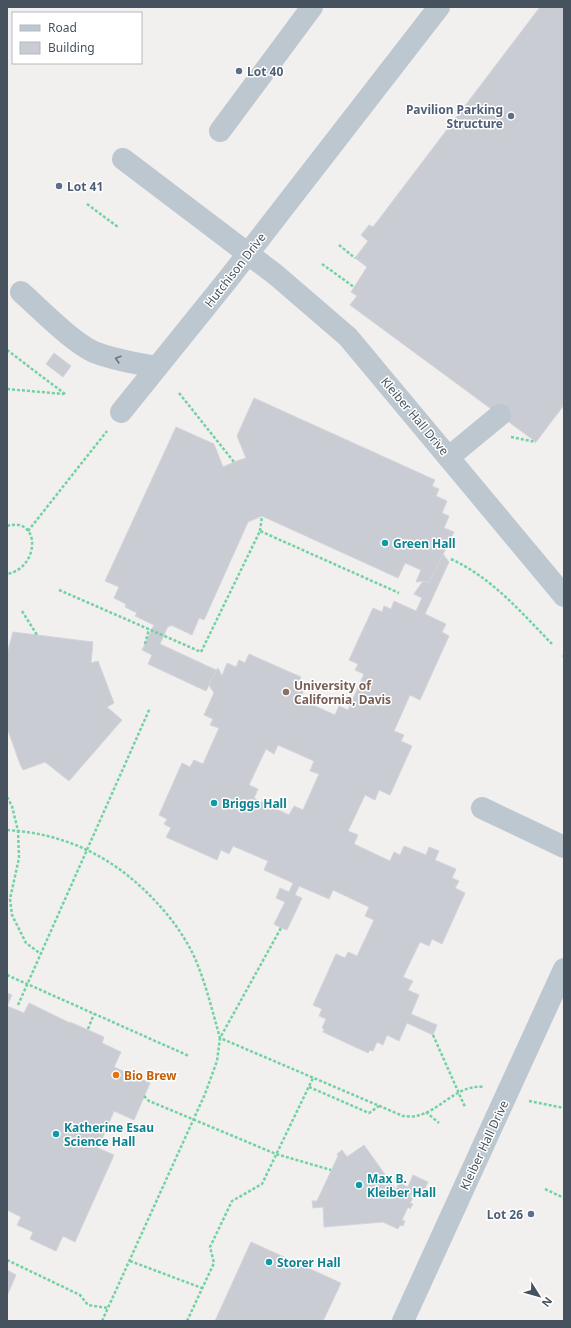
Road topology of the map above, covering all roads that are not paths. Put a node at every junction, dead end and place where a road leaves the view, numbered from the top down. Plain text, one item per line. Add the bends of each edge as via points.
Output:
1 (312, 7) edge
2 (439, 7) edge
3 (220, 131) dead end
4 (122, 159) dead end
5 (247, 254) junction
6 (21, 292) dead end
7 (156, 367) junction
8 (121, 412) road end
9 (500, 415) dead end
10 (449, 457) junction
11 (564, 596) edge
12 (482, 808) dead end
13 (564, 847) edge
14 (564, 969) edge
15 (404, 1321) edge

1 - 3 street
2 - 5 street, Hutchison Drive
4 - 5 street, Kleiber Hall Drive
5 - 7 street, Hutchison Drive
5 - 10 street, Kleiber Hall Drive via 276,274 348,337
7 -> 6 street via 120,360 93,351 72,337
7 - 8 street, Hutchison Drive
9 - 10 street
10 - 11 street, Kleiber Hall Drive
12 - 13 street
14 - 15 street, Kleiber Hall Drive

